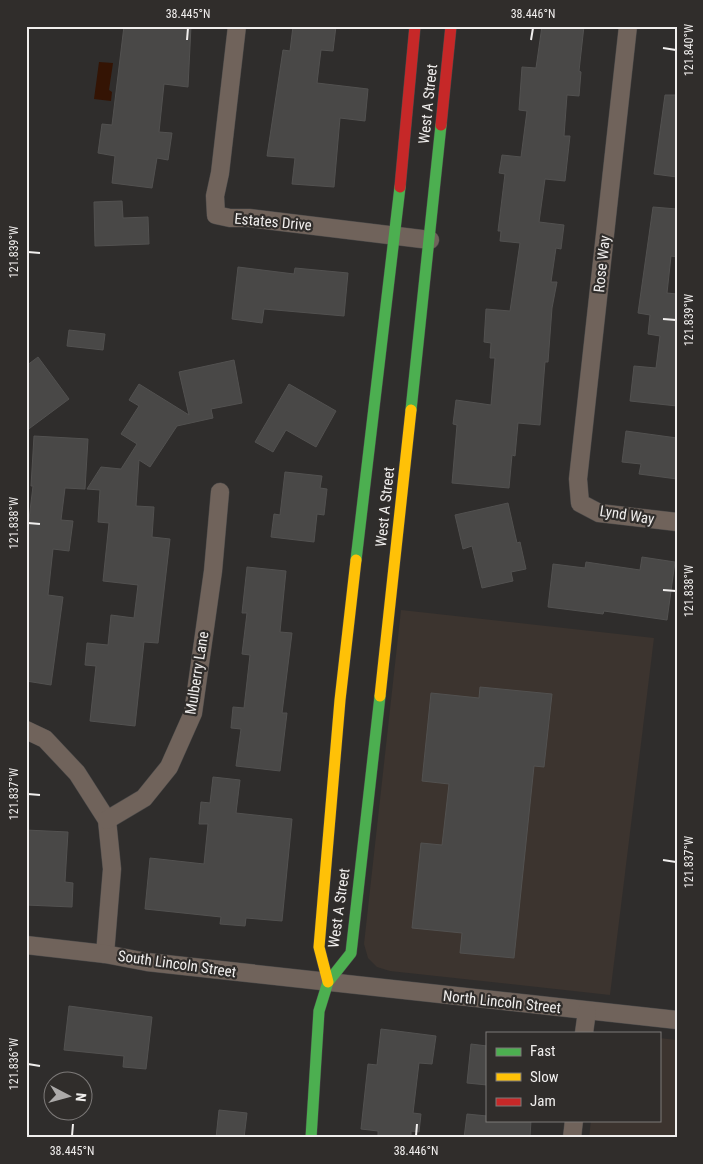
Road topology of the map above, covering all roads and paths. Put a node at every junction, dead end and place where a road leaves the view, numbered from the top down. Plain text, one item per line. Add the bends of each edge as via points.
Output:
1 (237, 26) edge
2 (415, 26) edge
3 (451, 26) edge
4 (628, 26) edge
5 (395, 235) junction
6 (430, 240) junction
7 (220, 492) dead end
8 (580, 503) joint
9 (677, 522) edge
10 (26, 730) edge
11 (107, 820) junction
12 (26, 944) edge
13 (105, 954) junction
14 (328, 982) junction
15 (587, 1011) junction
16 (677, 1020) edge
17 (584, 1032) edge
18 (574, 1122) edge
19 (311, 1138) edge
20 (572, 1138) edge

1 - 5 street, Estates Drive via 215,196 216,215
2 - 5 main road, West A Street
3 - 6 main road, West A Street
4 - 8 street, Rose Way via 578,479
5 - 6 street, Estates Drive
5 - 14 main road, West A Street via 340,700 320,947
6 - 14 main road, West A Street via 351,953
7 - 11 street, Mulberry Lane via 213,571 193,713 169,767 144,798
8 - 9 street, Lynd Way via 599,513
10 - 11 street via 45,739 77,773
11 - 13 street via 112,868
12 - 13 street, South Lincoln Street
13 - 14 street, South Lincoln Street via 147,962
14 - 15 street, North Lincoln Street
14 - 19 main road, West A Street via 319,1011
15 - 16 street, North Lincoln Street
15 - 17 street
18 - 20 street

